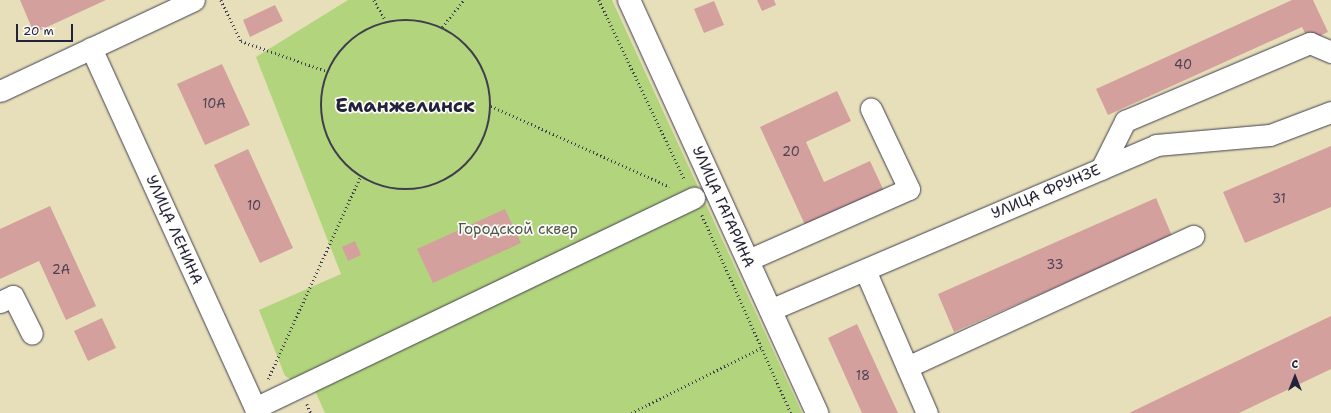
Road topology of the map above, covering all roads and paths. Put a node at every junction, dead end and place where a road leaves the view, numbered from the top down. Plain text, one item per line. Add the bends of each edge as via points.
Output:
1 (194, 0) edge
2 (221, 0) edge
3 (374, 0) edge
4 (464, 0) edge
5 (629, 0) edge
6 (386, 21) junction
7 (442, 27) junction
8 (92, 48) junction
9 (1331, 52) edge
10 (326, 72) junction
11 (0, 91) edge
12 (491, 106) junction
13 (871, 109) dead end
14 (1331, 112) edge
15 (1100, 169) junction
16 (360, 177) junction
17 (694, 198) joint
18 (1193, 236) dead end
19 (748, 260) junction
20 (865, 270) junction
21 (0, 302) edge
22 (770, 310) junction
23 (32, 334) dead end
24 (761, 348) dead end
25 (907, 367) junction
26 (256, 410) edge
27 (631, 413) edge
28 (817, 413) edge
29 (927, 413) edge

1 - 8 street
2 - 10 path via 241,41
3 - 6 path
4 - 7 path
5 - 19 main road, УЛИЦА ГАГАРИНА
6 - 7 path via 418,20
6 - 10 path via 350,40
7 - 12 path via 475,55 490,88
8 - 11 street
8 - 26 street, УЛИЦА ЛЕНИНА
9 - 15 street via 1310,43 1125,121
10 - 16 path via 320,111 324,131 344,165
12 - 16 path via 482,144 465,165 438,184 398,190
12 - 17 path
13 - 19 street via 909,189
14 - 15 street, УЛИЦА ФРУНЗЕ via 1270,135 1156,145
15 - 20 street, УЛИЦА ФРУНЗЕ
16 - 26 path
17 - 26 street
18 - 25 street
19 - 22 main road, УЛИЦА ГАГАРИНА
20 - 22 street, УЛИЦА ФРУНЗЕ
20 - 25 street
21 - 23 street via 14,296
22 - 28 main road, УЛИЦА ГАГАРИНА
24 - 27 path
25 - 29 street

